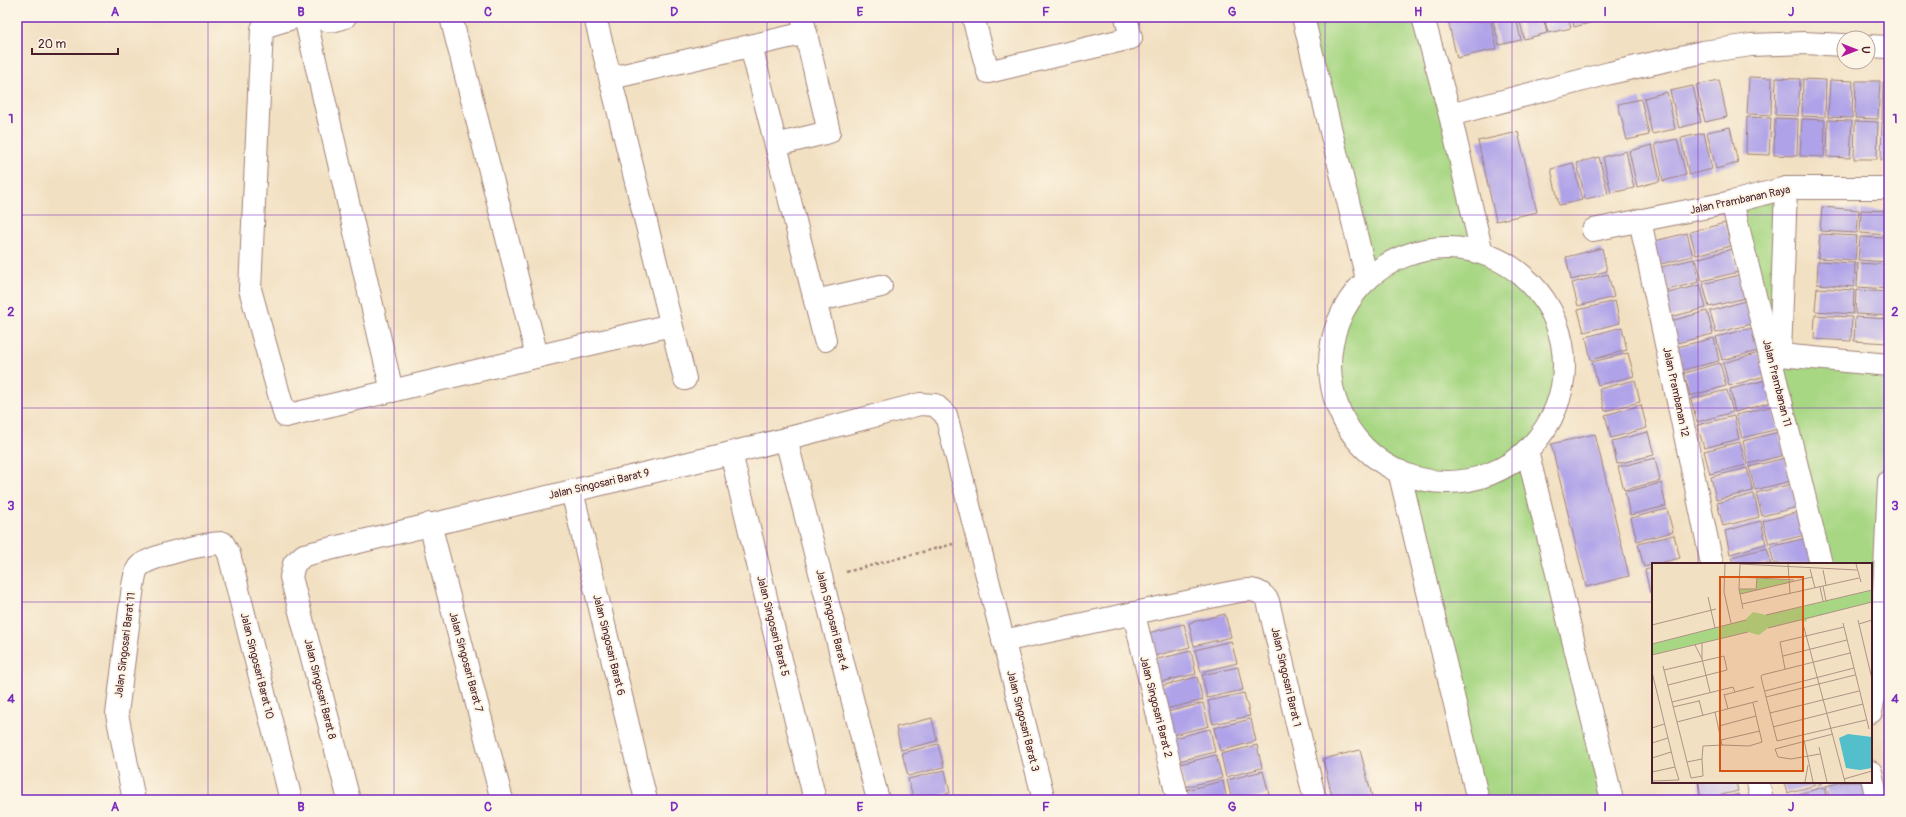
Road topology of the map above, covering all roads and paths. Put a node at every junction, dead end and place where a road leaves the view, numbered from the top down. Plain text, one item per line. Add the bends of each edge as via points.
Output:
1 (296, 17) edge
2 (305, 17) edge
3 (310, 17) edge
4 (345, 17) edge
5 (451, 17) edge
6 (595, 17) edge
7 (973, 17) edge
8 (1126, 17) edge
9 (1303, 17) edge
10 (1423, 17) edge
11 (263, 23) edge
12 (804, 25) edge
13 (1836, 45) edge
14 (751, 46) junction
15 (1876, 46) edge
16 (1889, 47) edge
17 (611, 78) junction
18 (1450, 115) junction
19 (776, 145) junction
20 (1786, 188) junction
21 (1889, 188) edge
22 (1732, 202) junction
23 (1640, 220) junction
24 (1593, 230) dead end
25 (1482, 253) junction
26 (1367, 279) junction
27 (881, 286) dead end
28 (815, 301) junction
29 (672, 325) junction
30 (825, 340) dead end
31 (1775, 355) junction
32 (537, 356) junction
33 (1889, 365) edge
34 (685, 379) dead end
35 (392, 391) junction
36 (920, 404) joint
37 (786, 439) junction
38 (1527, 450) junction
39 (730, 453) junction
40 (1399, 472) junction
41 (1889, 481) edge
42 (572, 490) junction
43 (430, 524) junction
44 (976, 538) junction
45 (212, 543) joint
46 (1712, 563) edge
47 (1821, 563) edge
48 (291, 577) joint
49 (822, 579) junction
50 (1134, 614) junction
51 (1003, 642) junction
52 (1880, 659) edge
53 (1872, 706) edge
54 (1758, 783) edge
55 (134, 800) edge
56 (291, 800) edge
57 (349, 800) edge
58 (502, 800) edge
59 (646, 800) edge
60 (815, 800) edge
61 (878, 800) edge
62 (1044, 800) edge
63 (1178, 800) edge
64 (1314, 800) edge
65 (1478, 800) edge
66 (1612, 800) edge
67 (1762, 800) edge

1 - 11 street via 263,27
2 - 35 street
3 - 4 street via 332,20
5 - 32 street
6 - 17 street
7 - 8 street via 988,72 1138,36
9 - 26 street
10 - 18 street
11 - 35 street via 250,289 285,416
12 - 14 street
12 - 19 street via 830,132
13 - 18 street via 1751,45 1703,52 1610,73
14 - 17 street
14 - 19 street
15 - 16 street
17 - 29 street
18 - 25 street
19 - 28 street
20 - 21 street, Jalan Prambanan Raya
20 - 22 street, Jalan Prambanan Raya
20 - 31 street
22 - 23 street, Jalan Prambanan Raya
22 - 31 street, Jalan Prambanan 11
23 - 24 street, Jalan Prambanan Raya
23 - 46 street, Jalan Prambanan 12
25 - 26 street via 1442,248 1416,252 1383,266
25 - 38 street via 1503,262 1521,274 1537,290 1558,328 1563,372 1559,394 1552,415 1541,434
26 - 40 street via 1352,296 1340,316 1333,338 1330,361 1332,384 1338,406 1348,427 1362,445 1379,460
27 - 28 street
28 - 30 street
29 - 32 street
29 - 34 street
31 - 33 street
31 - 47 street, Jalan Prambanan 11
32 - 35 street
36 - 37 street, Jalan Singosari Barat 9
36 - 44 street, Jalan Singosari Barat 3 via 935,405 946,415
37 - 39 street, Jalan Singosari Barat 9
37 - 49 street, Jalan Singosari Barat 4
38 - 40 street via 1502,468 1466,480 1443,482
38 - 66 street
39 - 42 street, Jalan Singosari Barat 9
39 - 60 street, Jalan Singosari Barat 5
40 - 65 street
41 - 52 street
42 - 43 street, Jalan Singosari Barat 9
42 - 59 street, Jalan Singosari Barat 6
43 - 48 street, Jalan Singosari Barat 9 via 304,555 294,564
43 - 58 street, Jalan Singosari Barat 7
44 - 49 path
44 - 51 street, Jalan Singosari Barat 3
45 - 55 street, Jalan Singosari Barat 11 via 147,560 138,568 133,586 117,714
45 - 56 street, Jalan Singosari Barat 10 via 223,543 229,554
48 - 57 street, Jalan Singosari Barat 8
49 - 61 street, Jalan Singosari Barat 4
50 - 51 street
50 - 63 street, Jalan Singosari Barat 2
50 - 64 street, Jalan Singosari Barat 1 via 1246,590 1257,590 1264,594 1268,601
51 - 62 street, Jalan Singosari Barat 3
52 - 53 street
54 - 67 street

